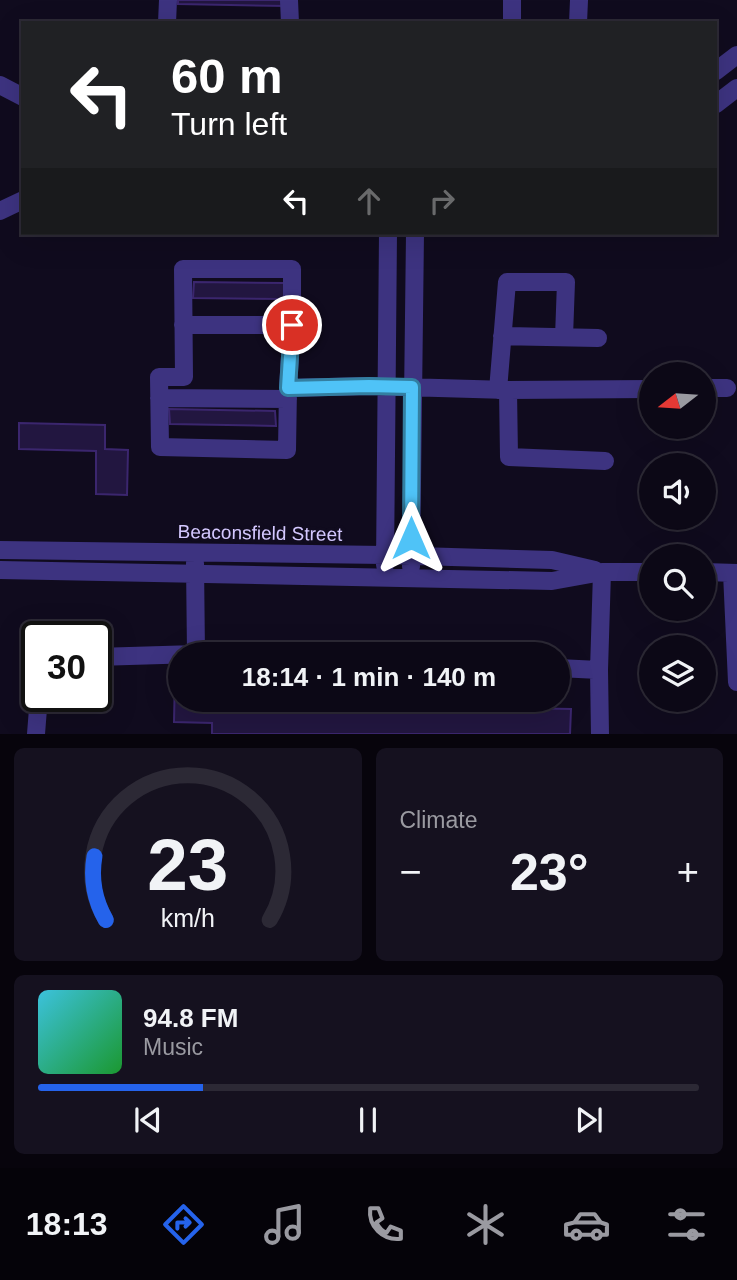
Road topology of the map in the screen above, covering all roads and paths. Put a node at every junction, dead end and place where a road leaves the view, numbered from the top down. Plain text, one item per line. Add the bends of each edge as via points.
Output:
1 (168, 0) edge
2 (289, 0) edge
3 (512, 0) edge
4 (579, 0) edge
5 (167, 21) edge
6 (290, 21) edge
7 (512, 21) edge
8 (578, 21) edge
9 (737, 55) edge
10 (717, 70) edge
11 (0, 85) edge
12 (737, 88) edge
13 (21, 96) edge
14 (717, 103) edge
15 (21, 201) edge
16 (0, 211) edge
17 (388, 235) edge
18 (415, 235) edge
19 (183, 325) junction
20 (292, 325) junction
21 (502, 336) junction
22 (564, 337) junction
23 (597, 338) dead end
24 (386, 386) junction
25 (412, 387) junction
26 (716, 388) edge
27 (727, 388) dead end
28 (639, 389) edge
29 (503, 390) junction
30 (288, 394) junction
31 (159, 398) junction
32 (605, 461) dead end
33 (0, 550) edge
34 (196, 553) junction
35 (385, 555) junction
36 (411, 557) junction
37 (467, 558) junction
38 (0, 570) edge
39 (602, 572) junction
40 (639, 572) edge
41 (716, 572) edge
42 (734, 573) edge
43 (195, 574) junction
44 (384, 577) junction
45 (410, 578) junction
46 (467, 579) junction
47 (196, 642) edge
48 (168, 655) edge
49 (112, 657) edge
50 (570, 669) edge
51 (599, 670) junction
52 (737, 682) edge
53 (38, 712) edge
54 (36, 734) edge
55 (600, 734) edge

1 - 5 street
2 - 6 street
3 - 7 street
4 - 8 street
9 - 10 street
11 - 13 street
12 - 14 street
15 - 16 street
17 - 24 street
18 - 25 street
19 - 20 street
19 - 20 street via 183,269 292,268
19 - 31 street via 184,377 159,377
20 - 30 street
21 - 22 street
21 - 22 street via 507,282 566,282
21 - 29 street
22 - 23 street
24 - 25 street
24 - 30 street
24 - 35 street
25 - 29 street
25 - 36 street
26 - 27 street
28 - 29 street
29 - 32 street via 509,457
30 - 31 street
30 - 31 street via 287,450 160,447
33 - 34 street, Beaconsfield Street
34 - 35 street, Beaconsfield Street
34 - 43 street
35 - 36 street, Beaconsfield Street
35 - 44 street
36 - 37 street, Beaconsfield Street
36 - 45 street
37 - 39 street, Beaconsfield Street via 552,560
37 - 46 street
38 - 43 street, Beaconsfield Street
39 - 40 street, Beaconsfield Street
39 - 46 street, Beaconsfield Street via 552,581
39 - 51 street
41 - 42 street
42 - 52 street
43 - 44 street, Beaconsfield Street
43 - 47 street
44 - 45 street, Beaconsfield Street
45 - 46 street, Beaconsfield Street
48 - 49 street
50 - 51 street
51 - 55 street
53 - 54 street

